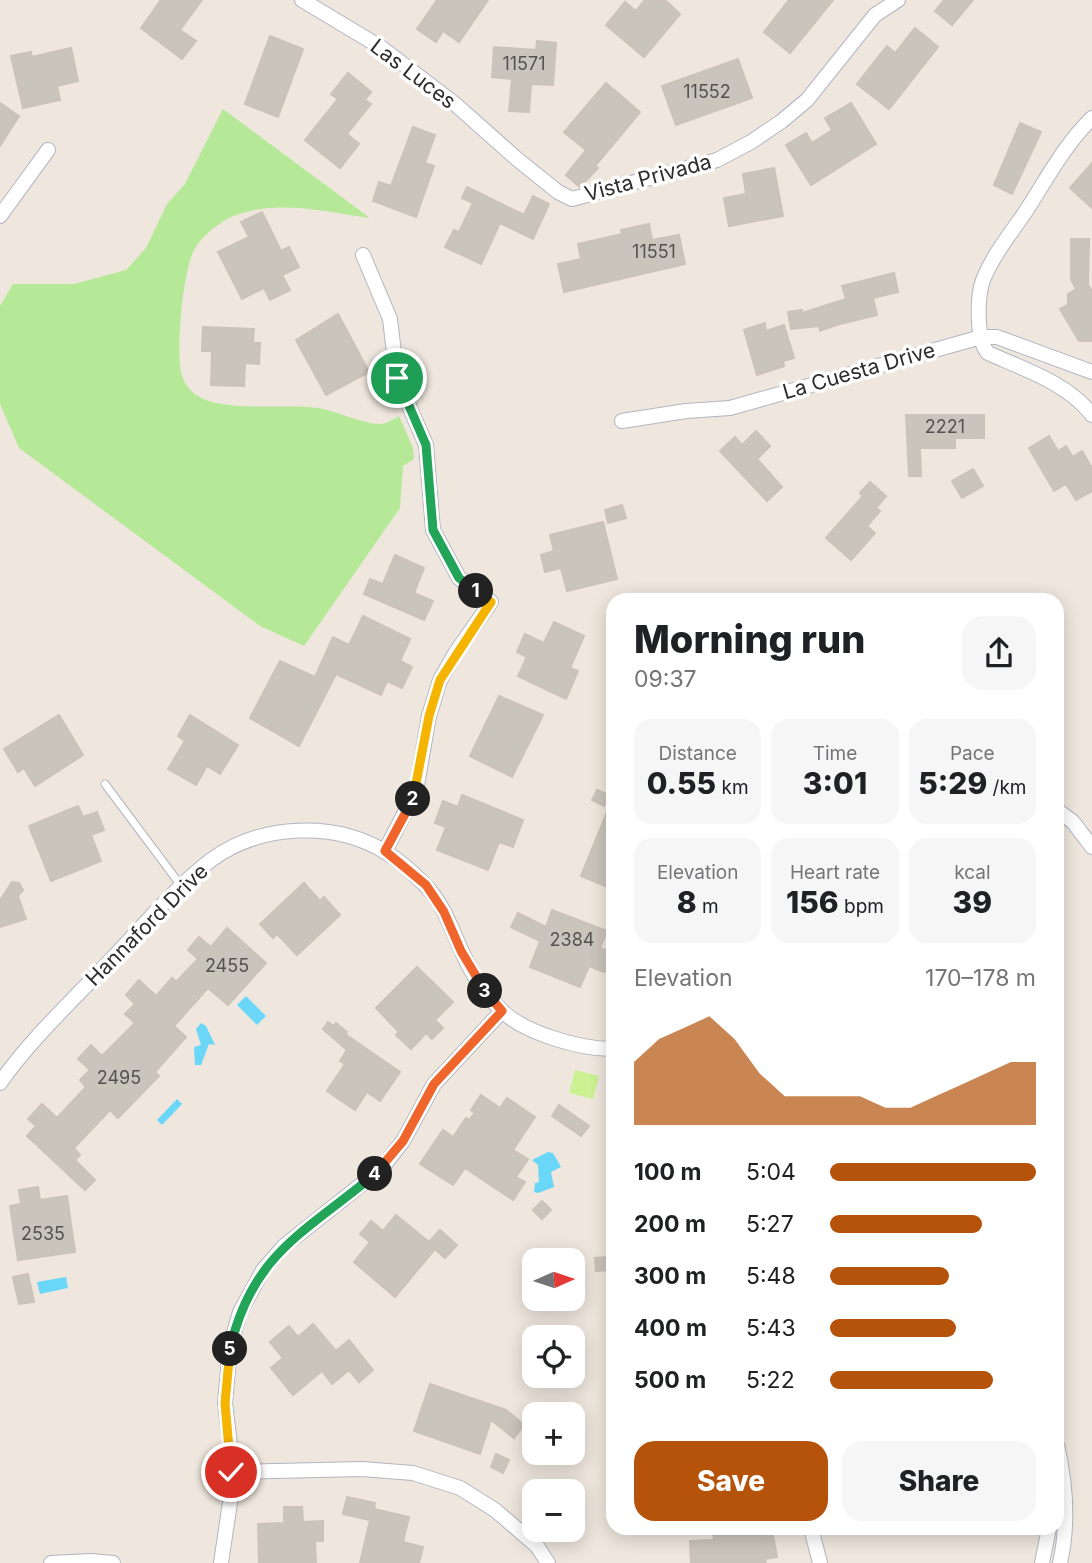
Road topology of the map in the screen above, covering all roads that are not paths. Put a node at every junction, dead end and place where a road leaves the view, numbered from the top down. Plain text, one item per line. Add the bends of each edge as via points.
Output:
1 (302, 0) edge
2 (898, 0) edge
3 (1092, 118) edge
4 (48, 150) dead end
5 (517, 159) joint
6 (0, 216) edge
7 (363, 255) dead end
8 (981, 337) junction
9 (1092, 372) edge
10 (1092, 415) edge
11 (622, 421) dead end
12 (106, 783) dead end
13 (1064, 815) edge
14 (1092, 847) edge
15 (385, 851) junction
16 (182, 887) junction
17 (502, 1011) junction
18 (606, 1049) edge
19 (0, 1083) edge
20 (231, 1472) junction
21 (1064, 1475) edge
22 (813, 1535) edge
23 (1048, 1535) edge
24 (51, 1563) edge
25 (113, 1563) edge
26 (221, 1563) edge
27 (548, 1563) edge
28 (820, 1563) edge
29 (1042, 1563) edge
30 (1060, 1563) edge

1 - 5 street, Las Luces via 382,48
2 - 5 street, Vista Privada via 875,15 807,100 761,135 717,160 572,199
3 - 8 street via 1054,167 984,278 979,303
4 - 6 street
7 - 15 street via 390,319 397,378 426,445 433,530 459,578 491,602 440,680 416,790
8 - 9 street, La Cuesta Drive via 997,337
8 - 10 street via 988,354 1054,384
8 - 11 street, La Cuesta Drive via 730,408
12 - 16 lane
13 - 14 street
15 - 16 street, Hannaford Drive via 328,832 286,831 227,850
15 - 17 street, Hannaford Drive via 426,885 471,970
16 - 19 street, Hannaford Drive
17 - 18 street, Hannaford Drive via 554,1039
17 - 20 street via 434,1084 403,1141 381,1169 284,1246 262,1270 240,1312 230,1347 225,1403
20 - 26 street
20 - 27 street via 362,1469 413,1473 460,1488 495,1510 537,1546
21 - 30 street via 1066,1522
22 - 28 street
23 - 29 street
24 - 25 street

